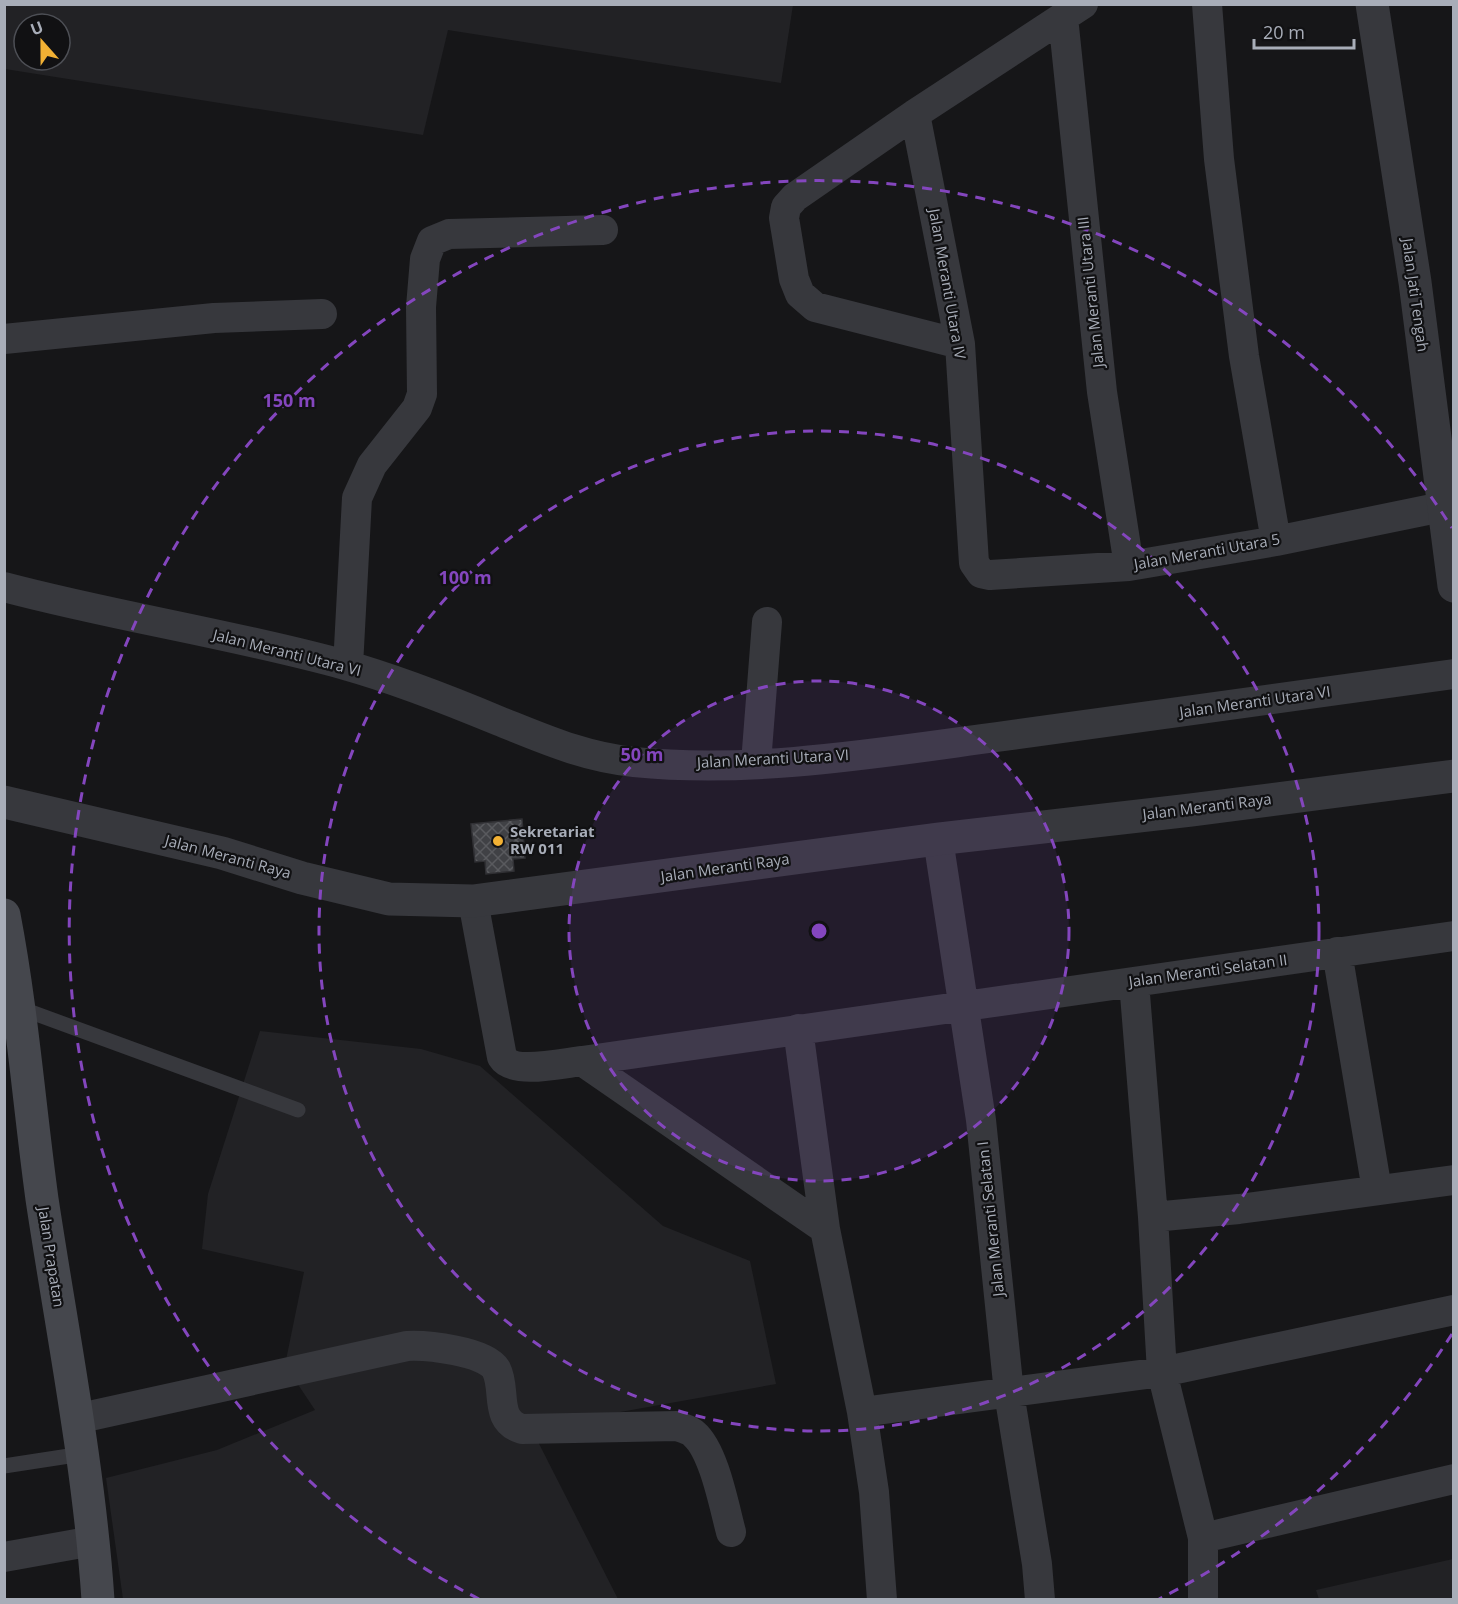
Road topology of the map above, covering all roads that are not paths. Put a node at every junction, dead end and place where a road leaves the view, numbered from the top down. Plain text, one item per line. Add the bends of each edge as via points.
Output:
1 (1207, 4) edge
2 (1372, 4) edge
3 (1073, 11) edge
4 (915, 114) junction
5 (603, 230) dead end
6 (322, 314) dead end
7 (4, 339) edge
8 (960, 344) junction
9 (1442, 507) junction
10 (1276, 541) junction
11 (974, 563) joint
12 (1129, 566) junction
13 (1454, 586) edge
14 (4, 587) edge
15 (767, 622) dead end
16 (348, 666) junction
17 (1454, 674) edge
18 (756, 763) junction
19 (1454, 776) edge
20 (4, 802) edge
21 (938, 839) junction
22 (472, 901) junction
23 (4, 915) edge
24 (1454, 936) edge
25 (1337, 952) junction
26 (9, 962) edge
27 (1134, 982) junction
28 (963, 1007) junction
29 (20, 1008) junction
30 (798, 1029) junction
31 (582, 1061) junction
32 (298, 1110) dead end
33 (1454, 1180) edge
34 (1377, 1190) junction
35 (1153, 1217) junction
36 (825, 1229) junction
37 (1454, 1310) edge
38 (1161, 1372) junction
39 (1009, 1393) junction
40 (862, 1412) junction
41 (76, 1419) junction
42 (81, 1455) junction
43 (4, 1466) edge
44 (1454, 1479) edge
45 (731, 1532) dead end
46 (1203, 1538) junction
47 (93, 1541) junction
48 (4, 1557) edge
49 (98, 1599) edge
50 (882, 1599) edge
51 (1040, 1599) edge
52 (1203, 1599) edge

1 - 10 street via 1219,159 1240,321
2 - 9 street, Jalan Jati Tengah via 1415,282
3 - 4 street
3 - 12 street, Jalan Meranti Utara III via 1102,392
4 - 8 street, Jalan Meranti Utara IV
4 - 8 street via 786,207 784,218 794,279 800,294 815,307
5 - 16 street via 449,234 432,241 425,259 421,307 422,394 417,408 372,465 357,498
6 - 7 street via 214,318
8 - 11 street, Jalan Meranti Utara IV
9 - 10 street, Jalan Meranti Utara 5
9 - 13 street, Jalan Jati Tengah
10 - 12 street, Jalan Meranti Utara 5
11 - 12 street, Jalan Meranti Utara 5 via 981,573 990,575
14 - 16 street, Jalan Meranti Utara VI via 85,609
15 - 18 street
16 - 18 street, Jalan Meranti Utara VI via 588,754 663,764
17 - 18 street, Jalan Meranti Utara VI via 878,753
19 - 21 street, Jalan Meranti Raya
20 - 22 street, Jalan Meranti Raya via 222,853 389,899
21 - 22 street, Jalan Meranti Raya
21 - 28 street, Jalan Meranti Selatan I
22 - 31 street, Jalan Meranti Selatan II via 505,1061 518,1067
23 - 26 main road, Jalan Prapatan
24 - 25 street, Jalan Meranti Selatan II
25 - 27 street, Jalan Meranti Selatan II
25 - 34 street
26 - 29 main road, Jalan Prapatan
27 - 28 street, Jalan Meranti Selatan II
27 - 35 street
28 - 30 street, Jalan Meranti Selatan II
28 - 39 street, Jalan Meranti Selatan I via 981,1120
29 - 32 lane
29 - 41 main road, Jalan Prapatan via 29,1104
30 - 31 street, Jalan Meranti Selatan II
30 - 36 street
31 - 36 street
33 - 34 street
34 - 35 street
35 - 38 street
36 - 40 street
37 - 38 street
38 - 39 street
38 - 46 street
39 - 40 street
39 - 51 street, Jalan Meranti Selatan I
40 - 50 street via 874,1492
41 - 42 main road, Jalan Prapatan
41 - 45 street via 407,1346 448,1349 484,1359 495,1368 503,1413 513,1426 677,1426 693,1433 707,1453
42 - 43 lane
42 - 47 main road, Jalan Prapatan
44 - 46 street
46 - 52 street
47 - 48 street
47 - 49 main road, Jalan Prapatan

